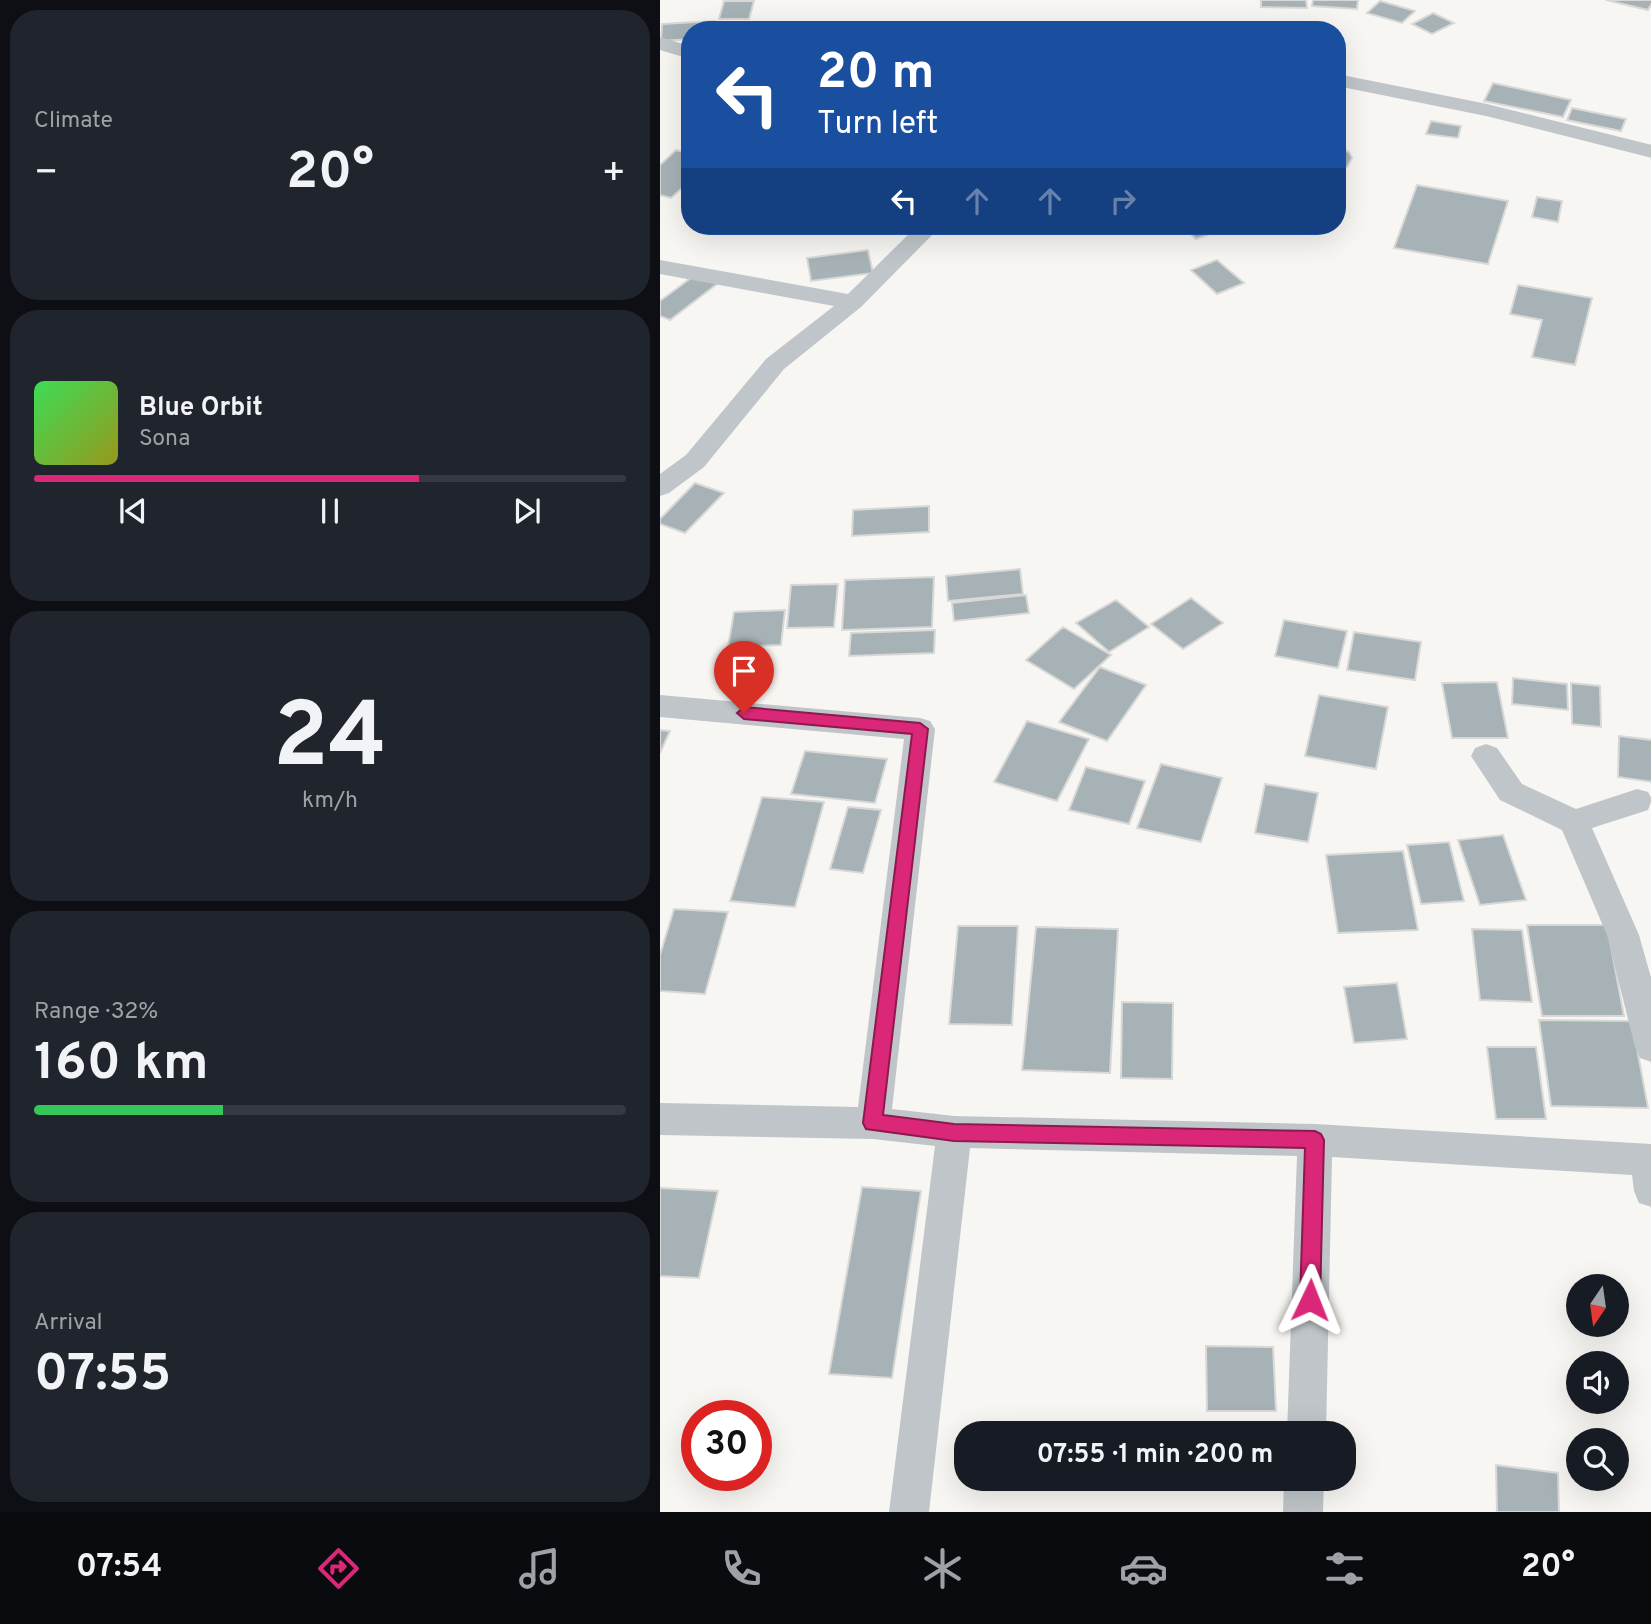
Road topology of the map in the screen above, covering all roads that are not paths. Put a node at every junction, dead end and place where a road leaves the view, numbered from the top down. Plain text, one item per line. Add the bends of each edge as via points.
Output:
1 (660, 43) edge
2 (681, 50) edge
3 (1346, 82) edge
4 (1651, 152) edge
5 (921, 235) edge
6 (660, 267) edge
7 (853, 302) junction
8 (660, 486) edge
9 (660, 706) edge
10 (1486, 756) dead end
11 (1636, 801) dead end
12 (1574, 822) junction
13 (1651, 1047) edge
14 (660, 1119) edge
15 (872, 1123) junction
16 (954, 1132) junction
17 (1315, 1140) junction
18 (1650, 1171) edge
19 (1306, 1421) edge
20 (1304, 1491) edge
21 (909, 1512) edge
22 (1303, 1512) edge

1 - 2 street
3 - 4 street via 1487,110
5 - 7 street
6 - 7 street
7 - 8 street via 775,364 695,461
9 - 15 street via 920,729
10 - 12 street via 1511,792
11 - 12 street
12 - 13 street via 1623,934
14 - 15 street
15 - 16 street
16 - 17 street
16 - 21 street
17 - 18 street
17 - 19 street
20 - 22 street

